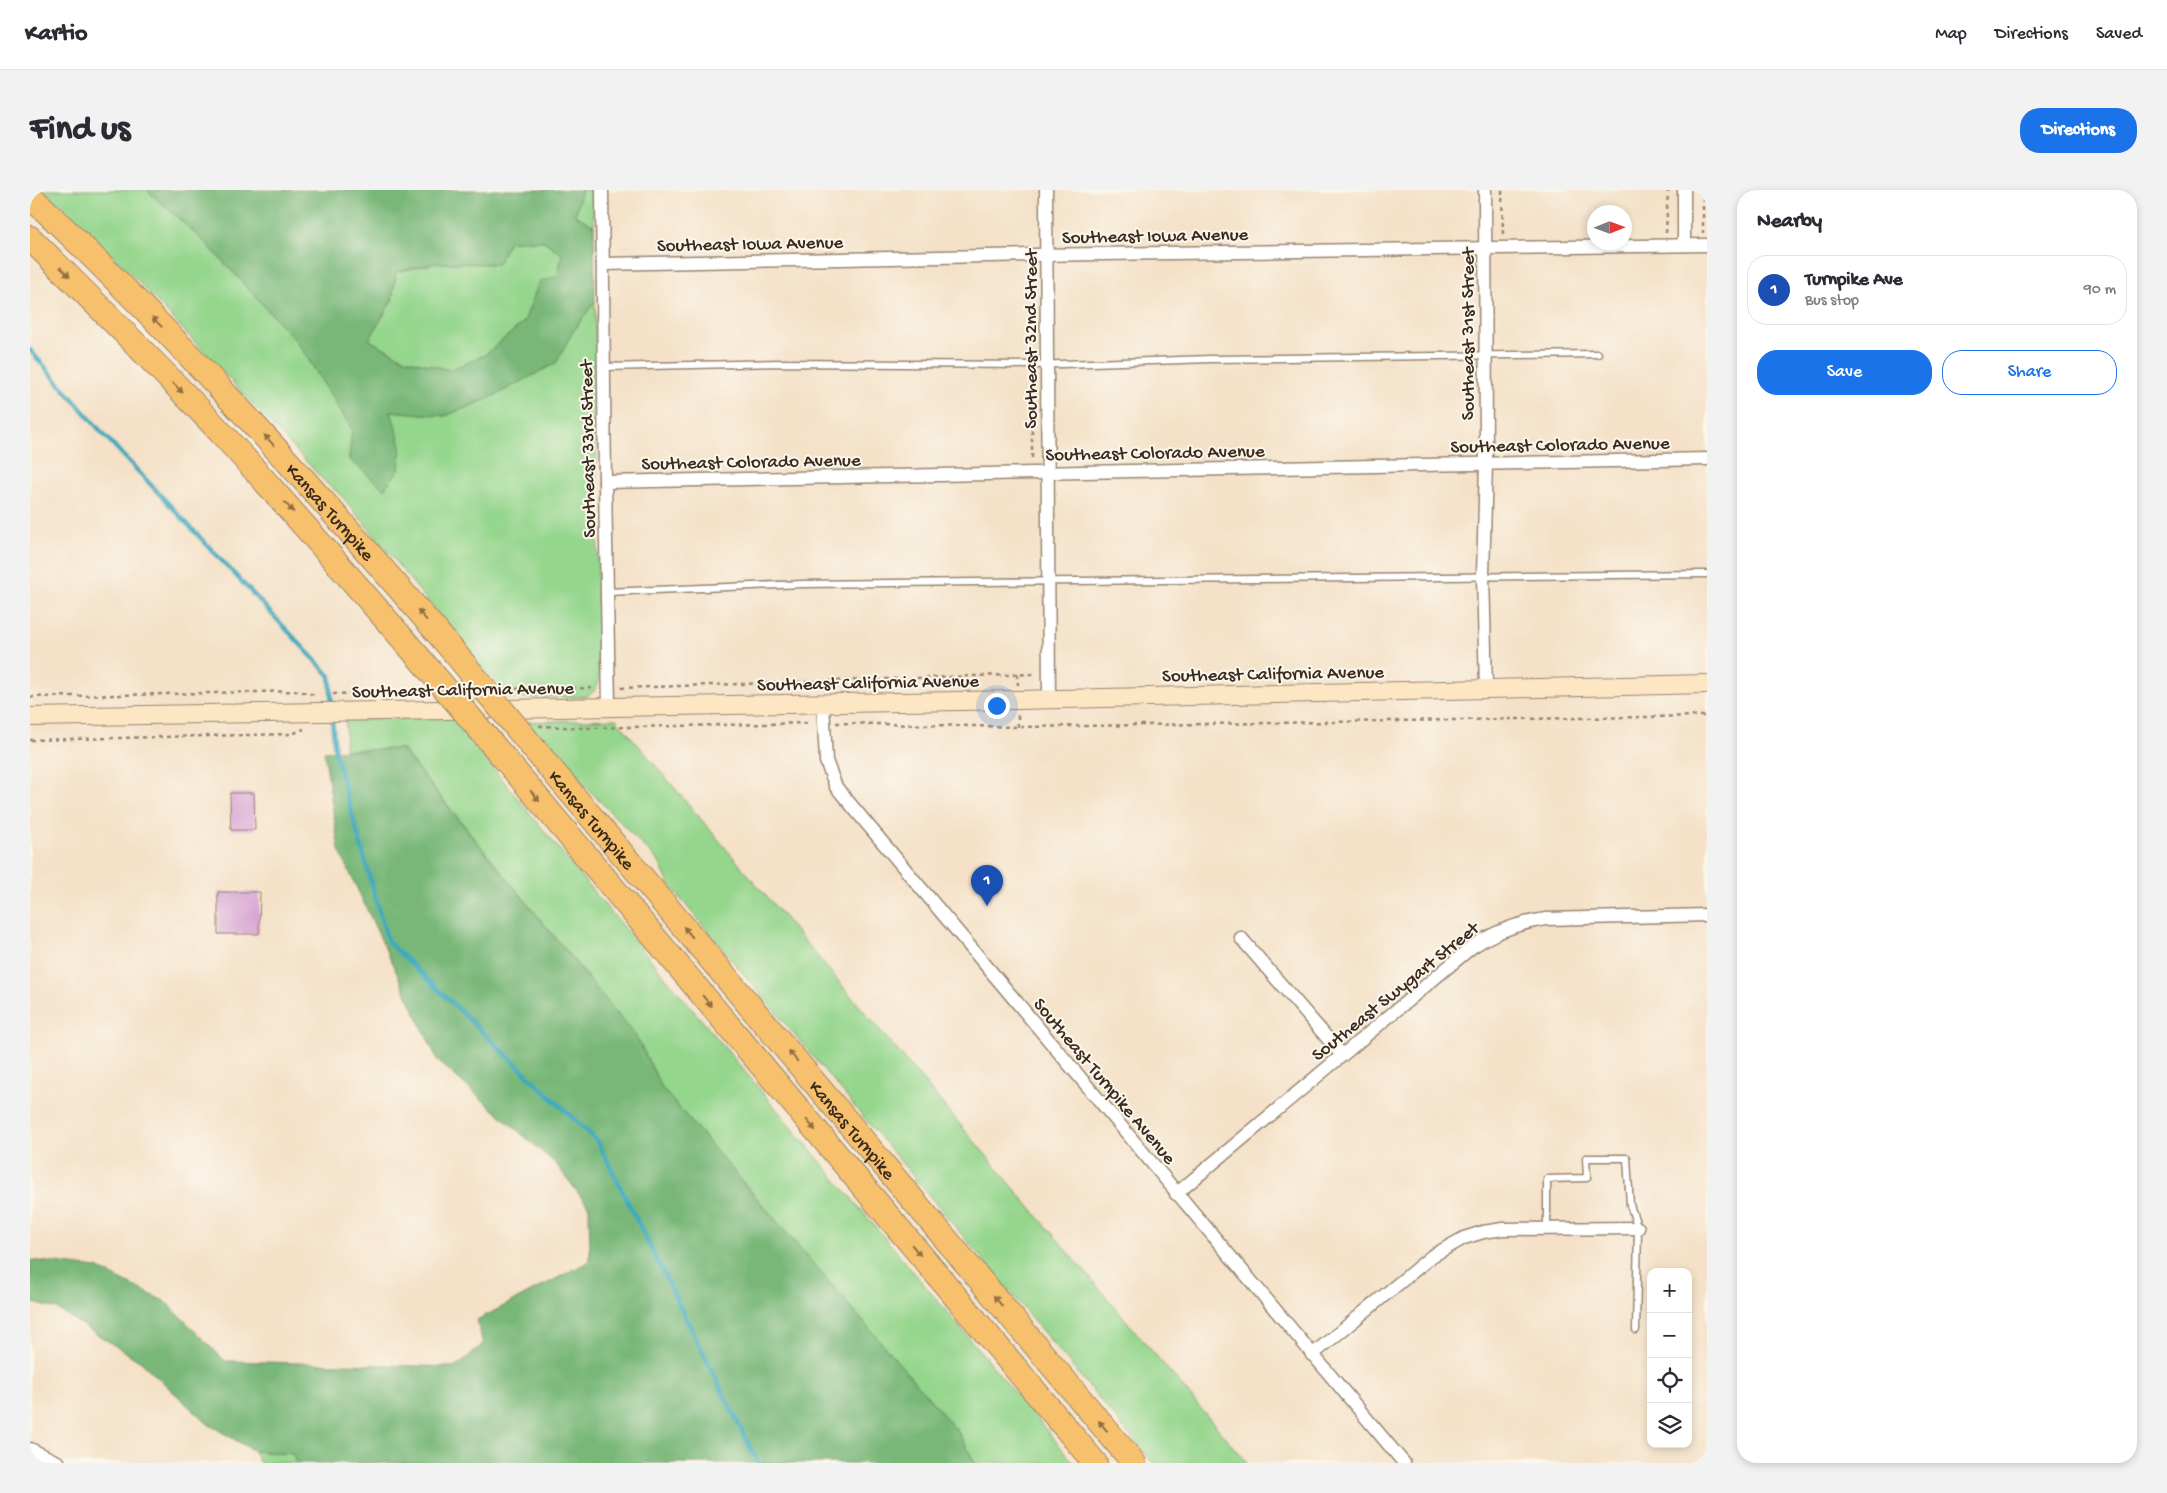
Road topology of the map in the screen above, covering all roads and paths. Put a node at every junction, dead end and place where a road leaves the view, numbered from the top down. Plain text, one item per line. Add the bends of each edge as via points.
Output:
1 (602, 190) edge
2 (1046, 190) edge
3 (1485, 190) edge
4 (1502, 190) edge
5 (1668, 190) edge
6 (1684, 190) edge
7 (1703, 190) edge
8 (30, 196) edge
9 (30, 238) edge
10 (1666, 245) junction
11 (1684, 245) junction
12 (1705, 245) edge
13 (1484, 247) junction
14 (1504, 247) junction
15 (1047, 254) junction
16 (603, 264) junction
17 (1598, 354) dead end
18 (1485, 355) junction
19 (1048, 364) junction
20 (604, 367) junction
21 (1707, 459) edge
22 (1486, 464) junction
23 (1048, 472) junction
24 (605, 482) junction
25 (1706, 574) edge
26 (1483, 576) junction
27 (1048, 582) junction
28 (606, 592) junction
29 (1017, 674) dead end
30 (1707, 684) edge
31 (609, 688) junction
32 (1486, 688) junction
33 (507, 689) dead end
34 (429, 691) dead end
35 (341, 694) dead end
36 (321, 695) dead end
37 (30, 697) edge
38 (1049, 698) junction
39 (823, 702) junction
40 (609, 707) junction
41 (1707, 716) edge
42 (30, 717) edge
43 (305, 719) junction
44 (824, 723) junction
45 (530, 726) dead end
46 (30, 740) edge
47 (1707, 915) edge
48 (1241, 938) dead end
49 (1342, 1055) junction
50 (1176, 1194) junction
51 (1638, 1228) junction
52 (1547, 1229) junction
53 (1636, 1330) dead end
54 (1312, 1355) junction
55 (30, 1449) edge
56 (59, 1463) edge
57 (1095, 1463) edge
58 (1134, 1463) edge
59 (1404, 1463) edge

1 - 16 street, Southeast 33rd Street
2 - 15 street, Southeast 32nd Street
3 - 13 street, Southeast 31st Street
4 - 14 path
5 - 10 path
6 - 11 street
7 - 12 path
58 -> 8 highway, Kansas Turnpike, bridge via 454,652 268,439 136,300
9 -> 57 highway, Kansas Turnpike, bridge via 223,435 415,653
10 - 11 street, Southeast Iowa Avenue
10 - 14 street, Southeast Iowa Avenue
11 - 12 street, Southeast Iowa Avenue
13 - 14 street, Southeast Iowa Avenue
13 - 15 street, Southeast Iowa Avenue
13 - 18 street, Southeast 31st Street
15 - 16 street, Southeast Iowa Avenue
15 - 19 street, Southeast 32nd Street
16 - 20 street, Southeast 33rd Street
17 - 18 lane
18 - 19 lane
18 - 22 street, Southeast 31st Street
19 - 20 lane via 783,363
19 - 23 street, Southeast 32nd Street
20 - 24 street, Southeast 33rd Street
21 - 22 street, Southeast Colorado Avenue
22 - 23 street, Southeast Colorado Avenue
22 - 26 street, Southeast 31st Street
23 - 24 street, Southeast Colorado Avenue
23 - 27 street, Southeast 32nd Street
24 - 28 street, Southeast 33rd Street
25 - 26 lane
26 - 27 lane
26 - 32 street, Southeast 31st Street
27 - 28 lane via 802,584
27 - 38 street, Southeast 32nd Street
28 - 31 street, Southeast 33rd Street
29 - 31 path
30 - 32 main road, Southeast California Avenue
31 - 33 path
31 - 40 street, Southeast 33rd Street
32 - 38 main road, Southeast California Avenue
34 - 35 path
36 - 37 path via 298,691
38 - 39 main road, Southeast California Avenue
39 - 40 main road, Southeast California Avenue
39 - 44 street, Southeast Turnpike Avenue
40 - 43 main road, Southeast California Avenue via 371,710
41 - 44 path via 1018,727
42 - 43 main road, Southeast California Avenue
43 - 46 path via 292,734
44 - 45 path via 585,728
44 - 50 street, Southeast Turnpike Avenue via 826,761 836,787
47 - 49 street, Southeast Swygart Street via 1546,919 1505,928 1472,947
48 - 49 street
49 - 50 street, Southeast Swygart Street
50 - 54 street, Southeast Turnpike Avenue
51 - 52 street
51 - 52 lane via 1630,1205 1627,1158 1586,1158 1587,1178 1547,1179
51 - 53 lane
52 - 54 street via 1483,1232 1448,1246
54 - 59 street, Southeast Turnpike Avenue
55 - 56 street

